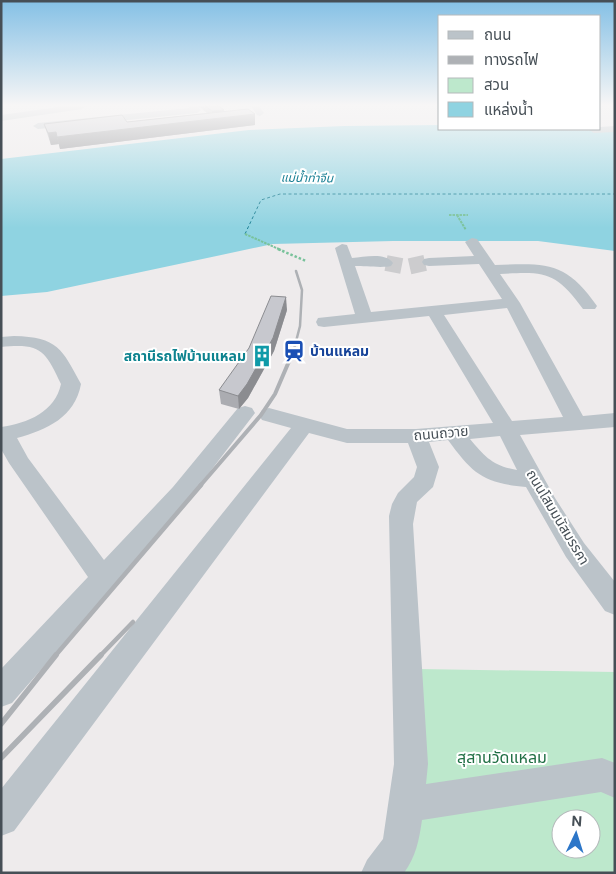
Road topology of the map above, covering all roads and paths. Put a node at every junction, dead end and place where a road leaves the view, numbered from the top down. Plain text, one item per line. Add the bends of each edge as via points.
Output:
1 (457, 214) junction
2 (448, 215) dead end
3 (468, 215) dead end
4 (244, 234) dead end
5 (472, 242) joint
6 (306, 261) dead end
7 (429, 262) tunnel mouth
8 (386, 263) tunnel mouth
9 (487, 265) junction
10 (512, 303) junction
11 (590, 306) dead end
12 (433, 310) junction
13 (365, 318) junction
14 (324, 322) dead end
15 (1, 342) edge
16 (615, 420) edge
17 (576, 422) junction
18 (304, 424) junction
19 (506, 428) junction
20 (453, 432) junction
21 (2, 434) edge
22 (416, 436) junction
23 (534, 479) junction
24 (103, 578) junction
25 (615, 603) edge
26 (1, 692) edge
27 (610, 777) edge
28 (407, 805) junction
29 (1, 818) edge
30 (380, 873) edge

1 - 2 path
1 - 3 path
1 - 5 path
4 - 6 path
5 - 9 street
7 - 9 street
8 - 13 street via 345,255
9 - 10 street
9 - 11 street via 549,270 560,274
10 - 12 street
10 - 17 street
12 - 13 street
12 - 19 street, ถนนโสมมนัสมรรคา
13 - 14 street
15 - 21 street via 14,340 36,344 54,353 71,384 67,401 56,414 37,424
16 - 17 street, ถนนถวาย
17 - 19 street, ถนนถวาย
18 - 22 street, ถนนถวาย via 347,436
18 - 24 street, ถนนถวาย via 257,414
18 - 29 street
19 - 20 street, ถนนถวาย
19 - 23 street, ถนนโสมมนัสมรรคา
20 - 22 street, ถนนถวาย
20 - 23 street via 478,464 490,473 506,478
21 - 24 street
22 - 28 street via 428,467 425,481 410,492 401,505 400,524 411,764
23 - 25 street, ถนนโสมมนัสมรรคา via 575,550
24 - 26 street
27 - 28 street
28 - 30 street via 400,847

